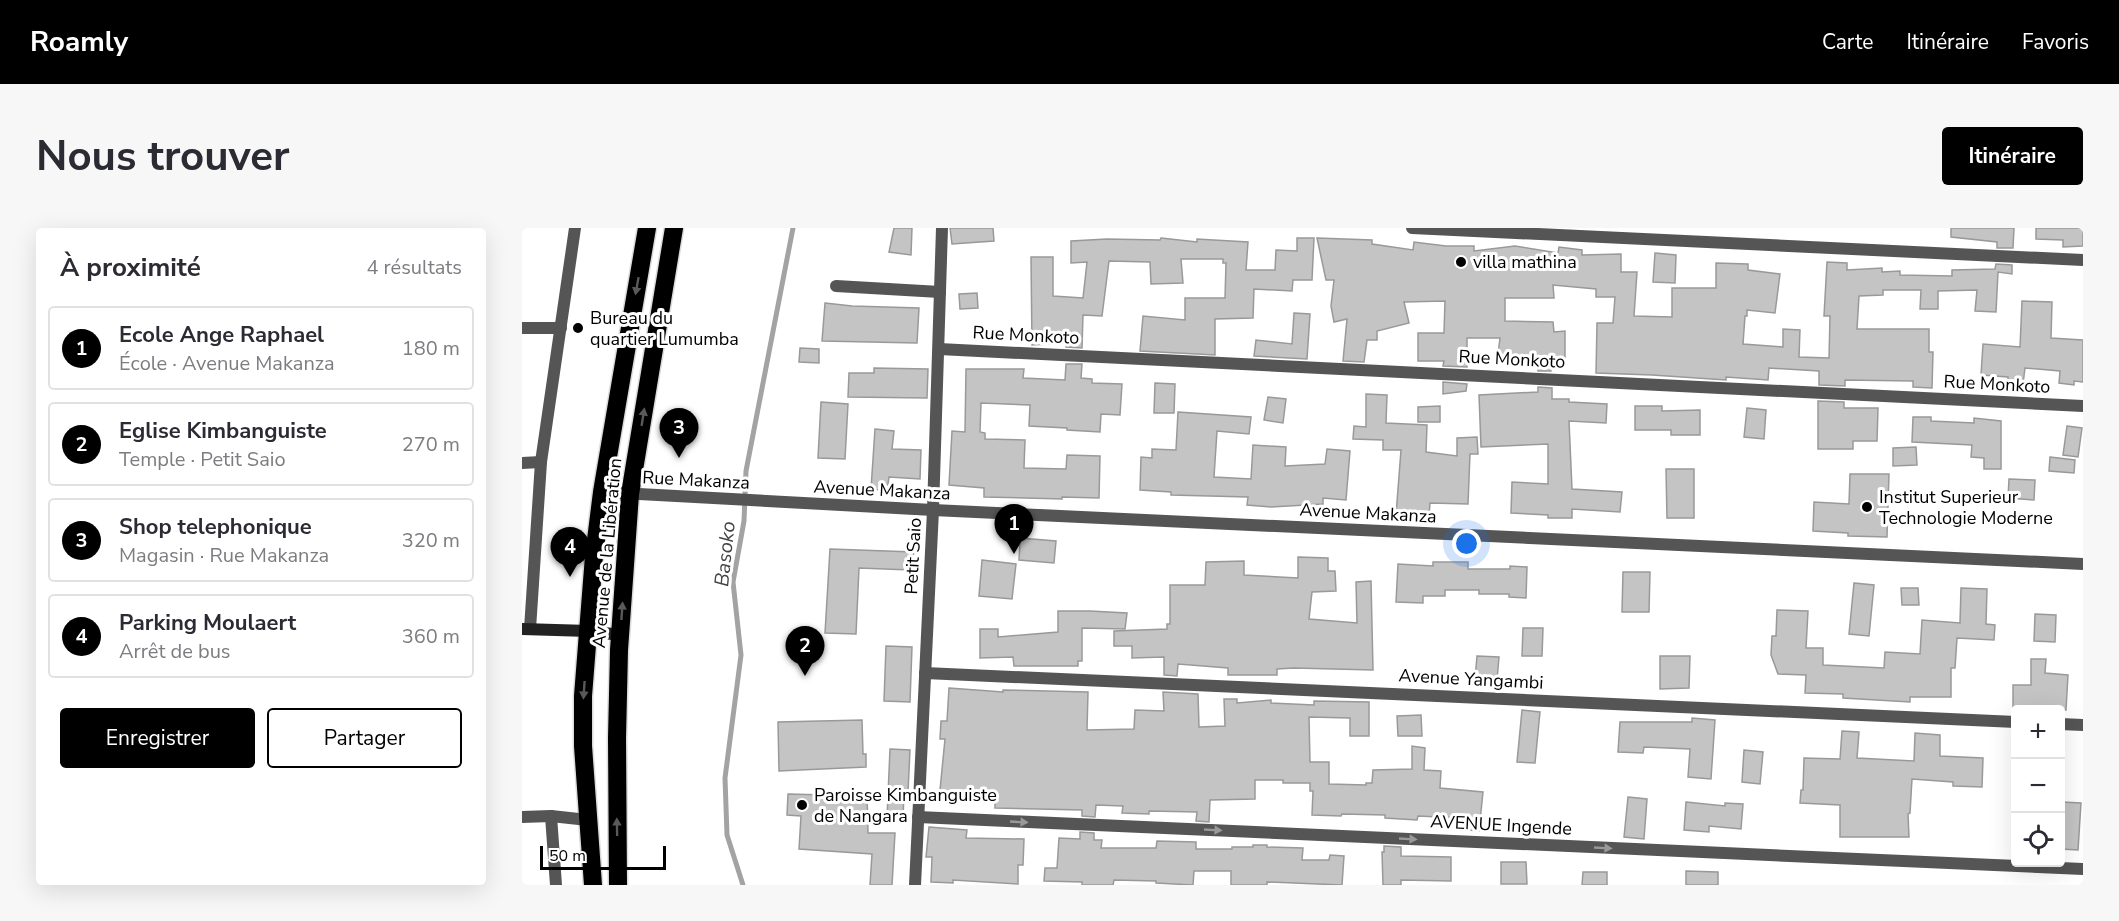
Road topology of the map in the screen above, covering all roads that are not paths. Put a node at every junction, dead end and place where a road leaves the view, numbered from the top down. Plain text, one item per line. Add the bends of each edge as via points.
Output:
1 (574, 228) edge
2 (646, 228) edge
3 (674, 228) edge
4 (942, 228) edge
5 (1412, 228) edge
6 (2083, 260) edge
7 (836, 286) dead end
8 (940, 292) junction
9 (522, 328) edge
10 (561, 328) junction
11 (939, 349) junction
12 (2083, 406) edge
13 (541, 462) junction
14 (522, 463) edge
15 (602, 492) junction
16 (630, 494) junction
17 (759, 502) joint
18 (933, 510) junction
19 (2083, 564) edge
20 (526, 629) edge
21 (589, 631) junction
22 (620, 635) junction
23 (925, 672) junction
24 (2011, 722) edge
25 (2065, 724) edge
26 (2083, 725) edge
27 (522, 816) edge
28 (551, 816) junction
29 (918, 817) junction
30 (588, 820) junction
31 (2083, 869) edge
32 (556, 885) edge
33 (592, 885) edge
34 (618, 885) edge
35 (915, 885) edge

1 - 10 street
2 -> 15 highway, Avenue de la Libération
16 -> 3 highway, Avenue de la Libération
4 - 8 street, Petit Saio
5 - 6 street
7 - 8 street
8 - 11 street, Petit Saio
9 - 10 street
10 - 13 street
11 - 12 street, Rue Monkoto
11 - 18 street, Petit Saio
13 - 14 street
13 - 20 street
15 - 16 street, Rue Makanza
15 - 21 highway, Avenue de la Libération
16 - 17 street, Rue Makanza
22 -> 16 highway, Avenue de la Libération
17 - 18 street, Avenue Makanza
18 - 19 street, Avenue Makanza
18 - 23 street, Petit Saio
20 - 21 street
21 - 22 street
21 -> 30 highway, Avenue de la Libération via 583,706
34 -> 22 highway, Avenue de la Libération
23 - 24 street, Avenue Yangambi
23 - 29 street, Petit Saio
25 - 26 street
27 - 28 street
28 - 30 street
28 - 32 street
29 -> 31 street, AVENUE Ingende
29 - 35 street, Petit Saio
30 - 33 highway, Avenue de la Libération

